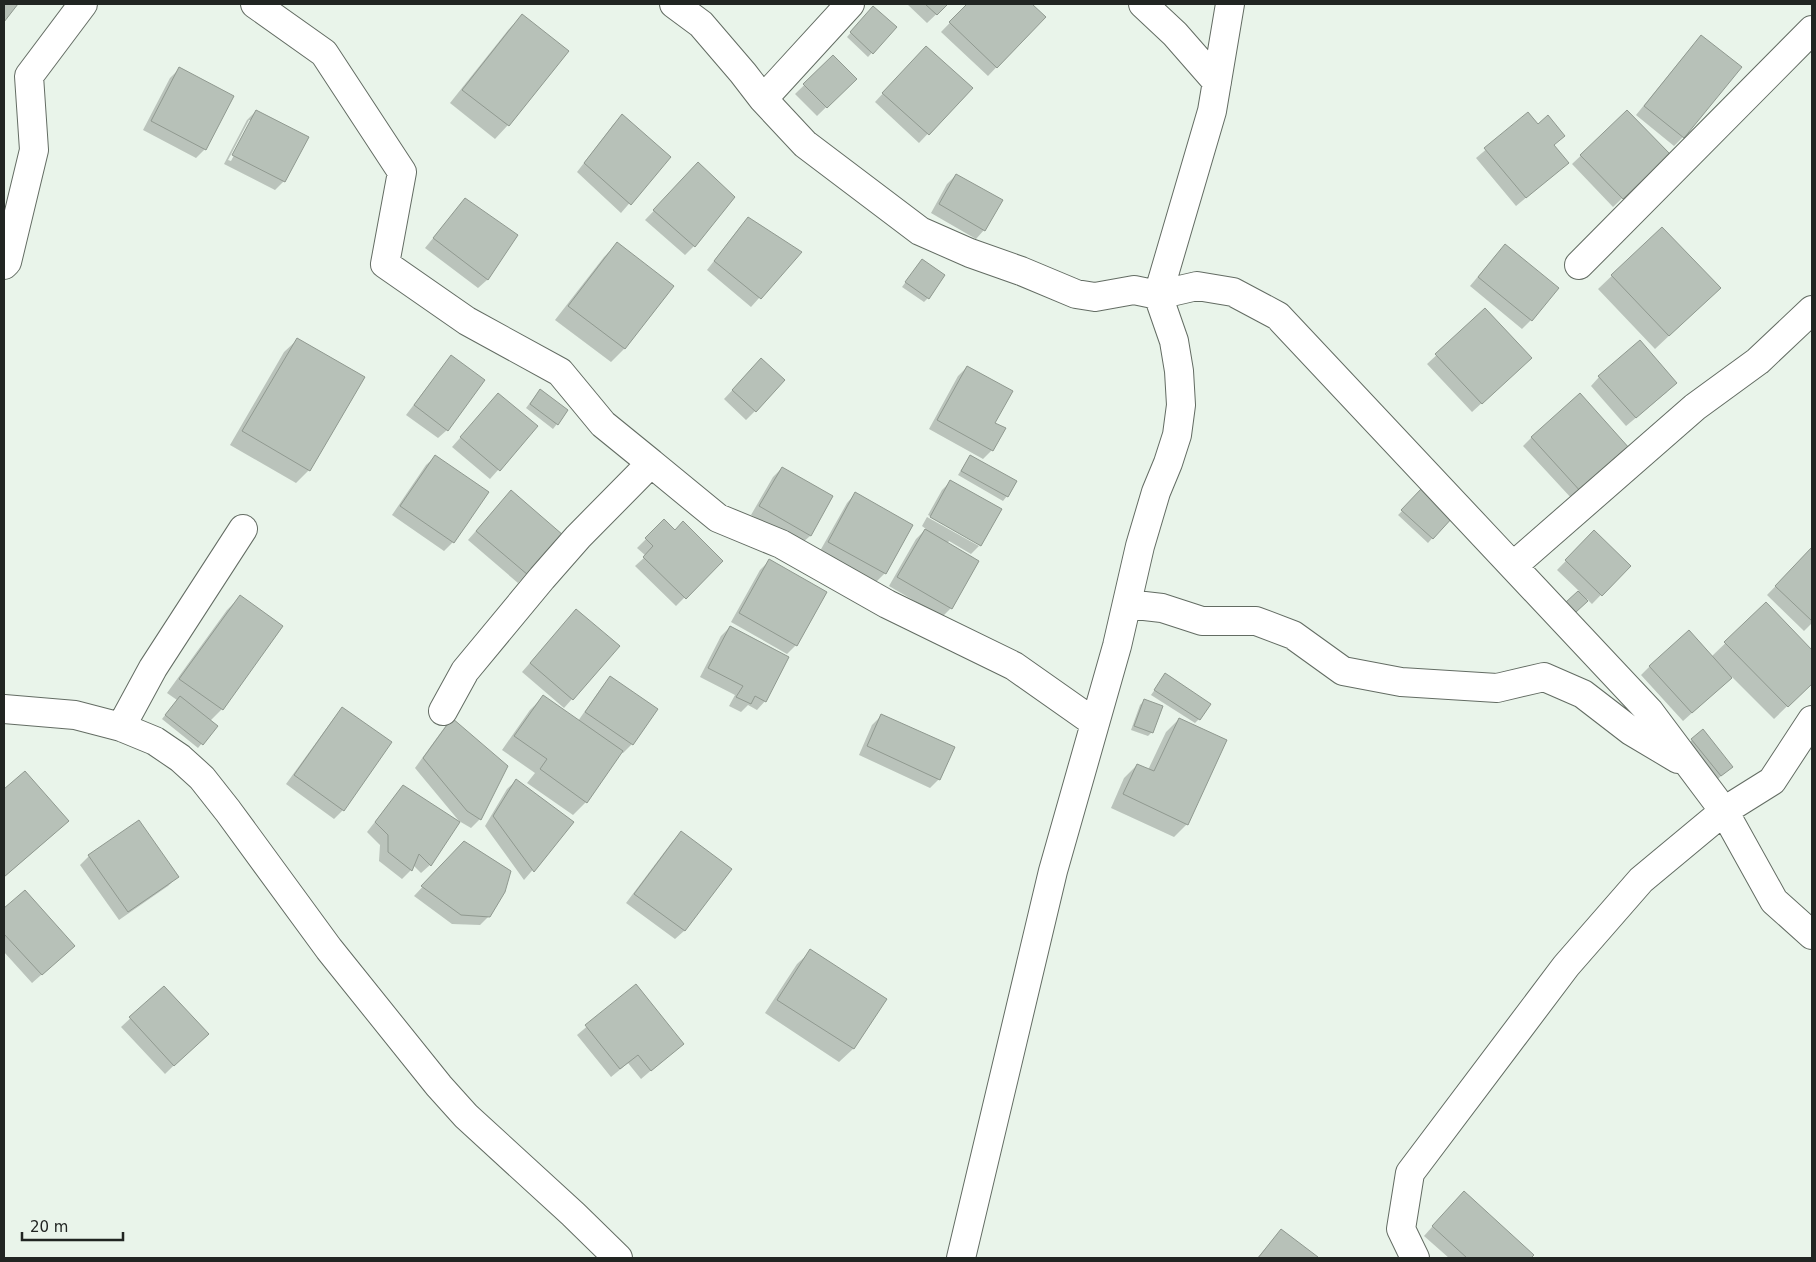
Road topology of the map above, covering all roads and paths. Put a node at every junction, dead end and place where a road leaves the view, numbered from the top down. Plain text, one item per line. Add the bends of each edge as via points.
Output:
1 (83, 4) edge
2 (255, 4) edge
3 (674, 4) edge
4 (850, 4) edge
5 (1143, 4) edge
6 (1230, 4) edge
7 (1812, 30) edge
8 (1217, 82) junction
9 (763, 99) junction
10 (1579, 265) dead end
11 (4, 266) edge
12 (1158, 295) junction
13 (1812, 310) edge
14 (651, 463) junction
15 (243, 529) dead end
16 (1513, 566) junction
17 (1127, 604) junction
18 (4, 709) edge
19 (443, 711) dead end
20 (1812, 720) edge
21 (1095, 723) junction
22 (121, 727) junction
23 (1691, 767) junction
24 (1724, 811) junction
25 (1812, 935) edge
26 (605, 1254) edge
27 (961, 1258) edge
28 (1415, 1258) edge

1 - 11 street via 29,76 34,150
2 - 14 street via 324,53 402,172 385,264 467,321 560,372 602,424
3 - 9 street via 701,24
4 - 9 street
5 - 8 street
6 - 8 street
7 - 10 street
8 - 12 street via 1212,111
9 - 12 street via 805,144 920,232 1076,294 1095,297 1134,290
12 - 16 street via 1197,286 1233,292 1278,316
12 - 17 street via 1174,341 1179,371 1177,435 1140,546
13 - 16 street via 1758,361 1695,407
14 - 19 street via 578,537 530,592 465,671
14 - 21 street via 718,518 781,544 887,604 1014,666
15 - 22 street via 153,668
16 - 23 street via 1649,711
17 - 21 street
17 - 23 street via 1162,608 1202,621 1256,621 1292,635 1343,671 1401,682 1497,688 1544,677 1582,694 1631,731
18 - 22 street via 75,715
20 - 24 street via 1772,781
21 - 27 street via 1053,871
22 - 26 street via 155,741 202,778 329,948 450,1098
23 - 24 street
24 - 25 street via 1774,901
24 - 28 street via 1635,886 1566,966 1410,1173 1401,1229

